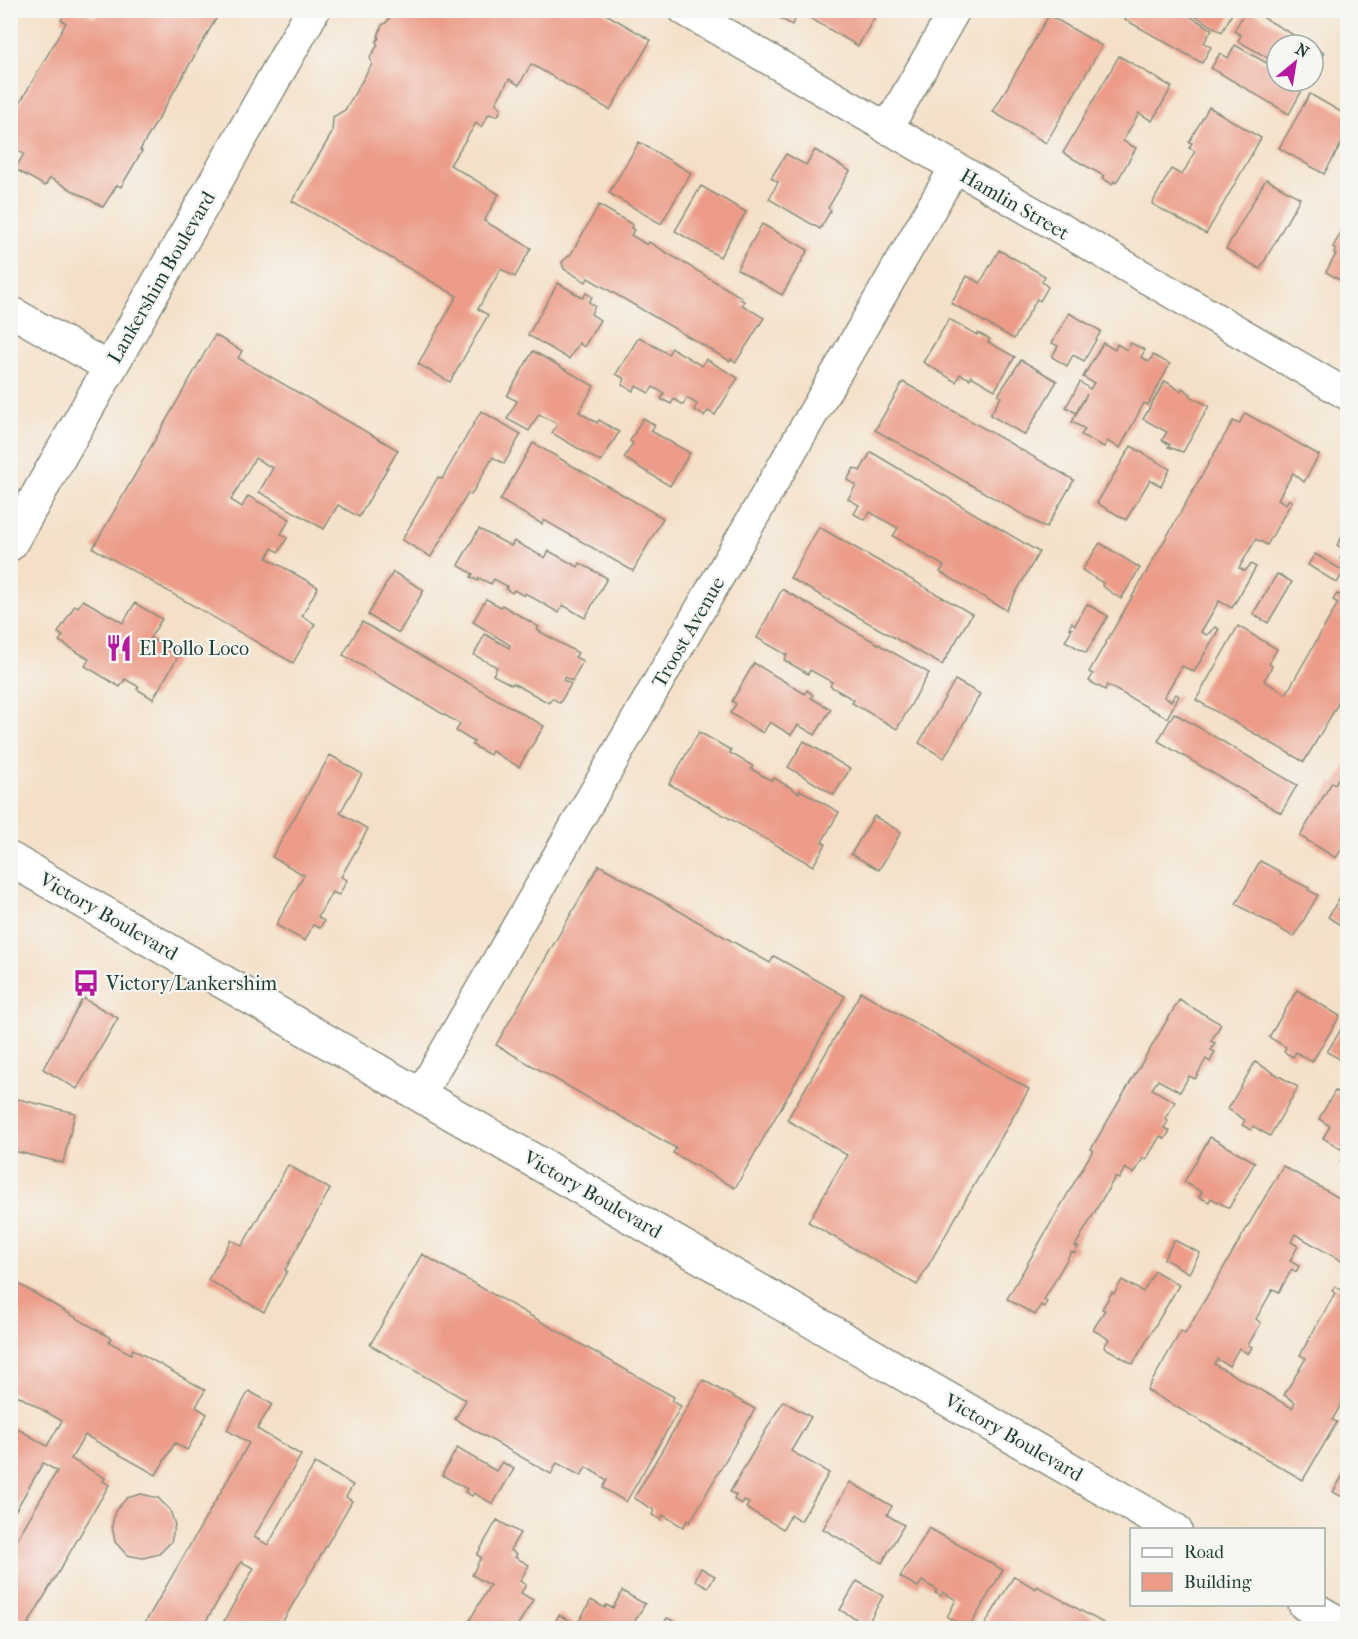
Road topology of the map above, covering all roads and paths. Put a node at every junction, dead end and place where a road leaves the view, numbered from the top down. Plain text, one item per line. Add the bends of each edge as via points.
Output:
1 (313, 10) edge
2 (684, 10) edge
3 (955, 10) edge
4 (886, 129) junction
5 (954, 169) junction
6 (10, 311) edge
7 (110, 368) junction
8 (1347, 395) edge
9 (10, 544) edge
10 (10, 859) edge
11 (420, 1095) junction
12 (1172, 1528) edge
13 (1307, 1606) edge
14 (1347, 1629) edge

1 - 7 main road, Lankershim Boulevard
2 - 4 street, Hamlin Street
3 - 4 street
4 - 5 street, Hamlin Street
5 - 8 street, Hamlin Street
5 - 11 street, Troost Avenue
6 - 7 street
7 - 9 main road, Lankershim Boulevard
10 - 11 main road, Victory Boulevard
11 - 12 main road, Victory Boulevard
13 - 14 main road

